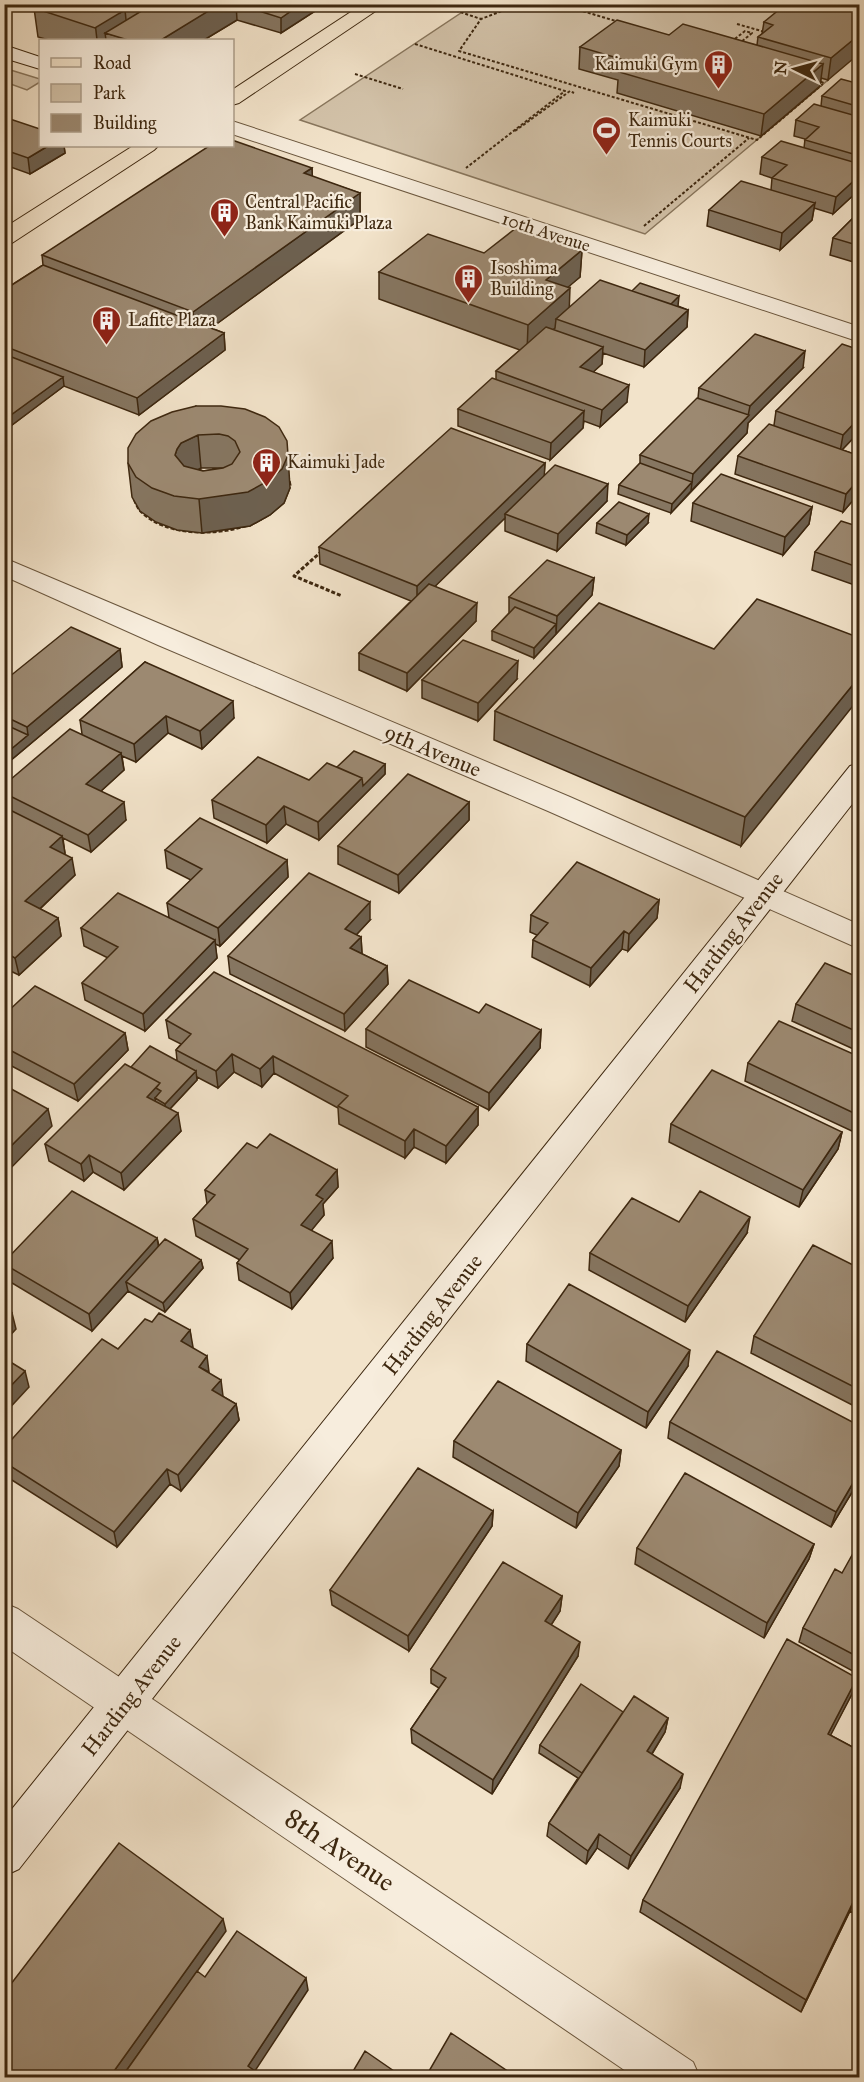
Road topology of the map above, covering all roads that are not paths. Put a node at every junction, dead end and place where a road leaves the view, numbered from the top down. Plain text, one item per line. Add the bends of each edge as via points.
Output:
1 (377, 4) edge
2 (4, 51) edge
3 (39, 63) edge
4 (234, 98) edge
5 (234, 128) edge
6 (145, 147) edge
7 (4, 238) edge
8 (860, 335) edge
9 (4, 566) edge
10 (860, 773) edge
11 (764, 895) junction
12 (860, 938) edge
13 (4, 1622) edge
14 (124, 1705) junction
15 (4, 1854) edge
16 (677, 2078) edge

1 - 4 main road
2 - 3 street
5 - 8 street, 10th Avenue
6 - 7 main road
9 - 11 street, 9th Avenue
10 - 11 street, Harding Avenue
11 - 12 street, 9th Avenue
11 - 14 street, Harding Avenue
13 - 14 street, 8th Avenue
14 - 15 street, Harding Avenue
14 - 16 street, 8th Avenue

